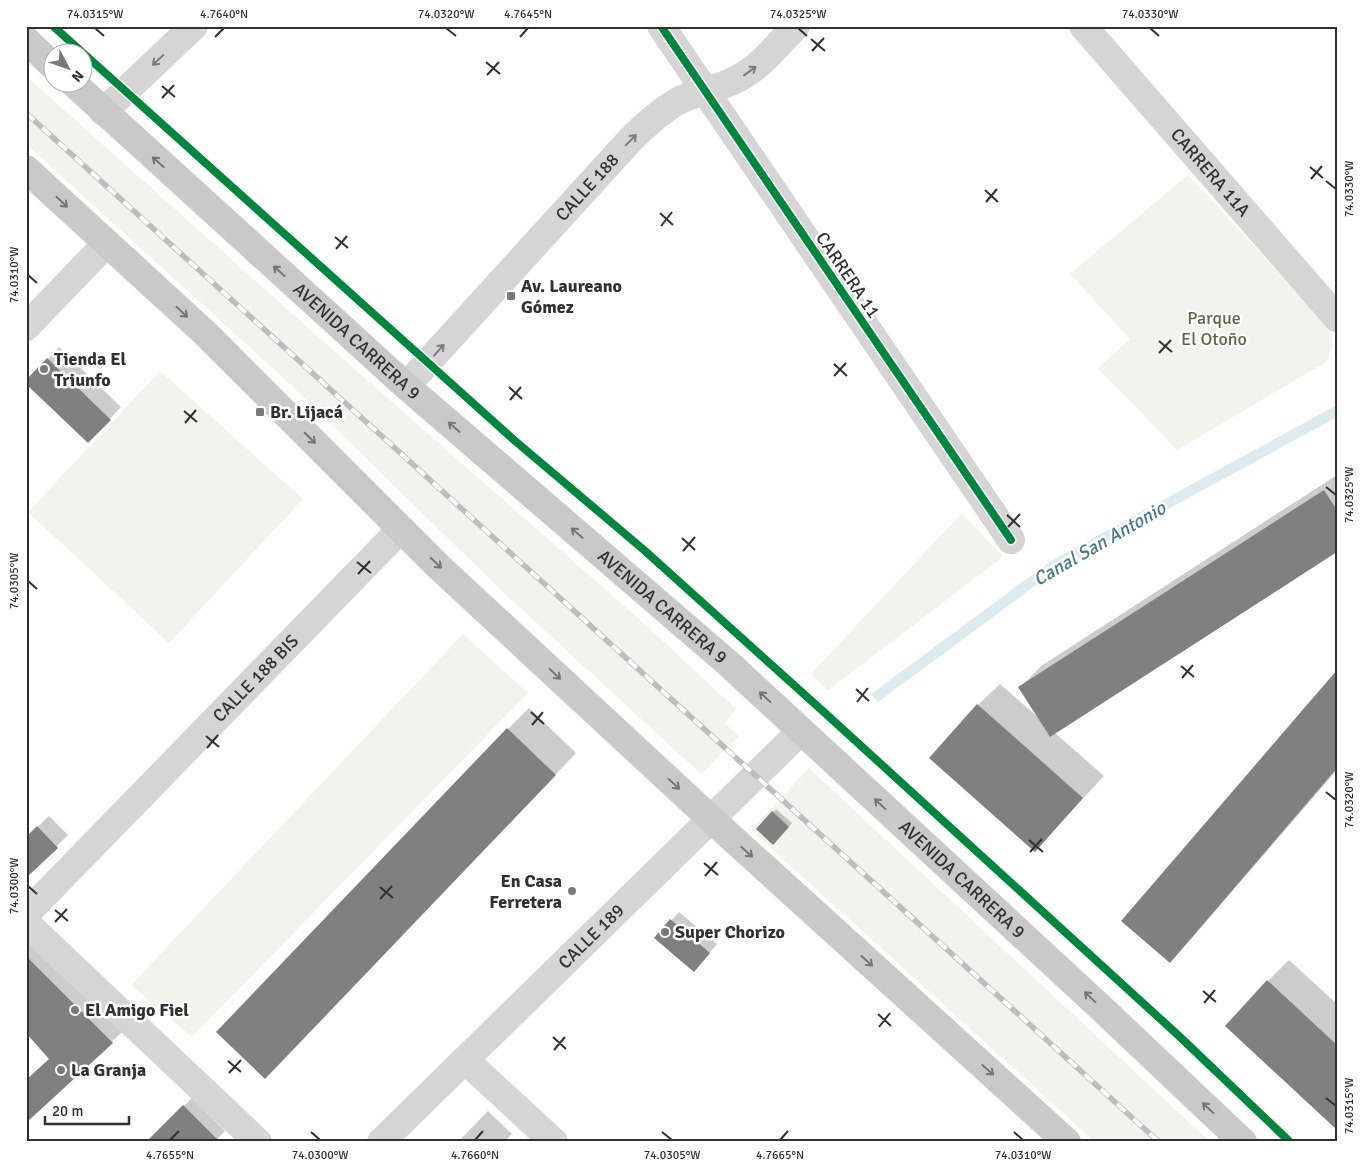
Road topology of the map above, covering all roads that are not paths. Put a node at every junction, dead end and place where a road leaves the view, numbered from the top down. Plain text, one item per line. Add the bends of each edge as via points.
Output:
1 (194, 26) edge
2 (661, 26) edge
3 (796, 26) edge
4 (1083, 26) edge
5 (26, 40) edge
6 (42, 55) edge
7 (82, 92) edge
8 (706, 92) junction
9 (103, 112) junction
10 (26, 169) edge
11 (107, 243) junction
12 (1337, 318) edge
13 (26, 327) edge
14 (406, 386) junction
15 (402, 529) junction
16 (1010, 540) dead end
17 (801, 731) junction
18 (711, 819) junction
19 (26, 914) edge
20 (26, 923) edge
21 (464, 1060) junction
22 (258, 1142) edge
23 (381, 1142) edge
24 (554, 1142) edge
25 (1066, 1142) edge
26 (1243, 1142) edge

1 -> 9 street
2 - 8 street, CARRERA 11
8 -> 3 street, CALLE 188 via 741,78 759,65
4 - 12 street, CARRERA 11A
5 - 6 main road
7 - 9 main road, AVENIDA CARRERA 9
14 -> 8 street, CALLE 188 via 633,138 657,115 679,101
8 - 16 street, CARRERA 11
14 -> 9 main road, AVENIDA CARRERA 9
10 -> 11 main road
11 - 13 street
11 -> 15 main road via 206,334
17 -> 14 main road, AVENIDA CARRERA 9 via 729,664
15 -> 18 main road
15 - 19 street, CALLE 188 BIS
17 - 18 street, CALLE 189
26 -> 17 main road, AVENIDA CARRERA 9
18 - 21 street, CALLE 189
18 -> 25 main road
20 - 22 street
21 - 23 street, CALLE 189
21 - 24 street

